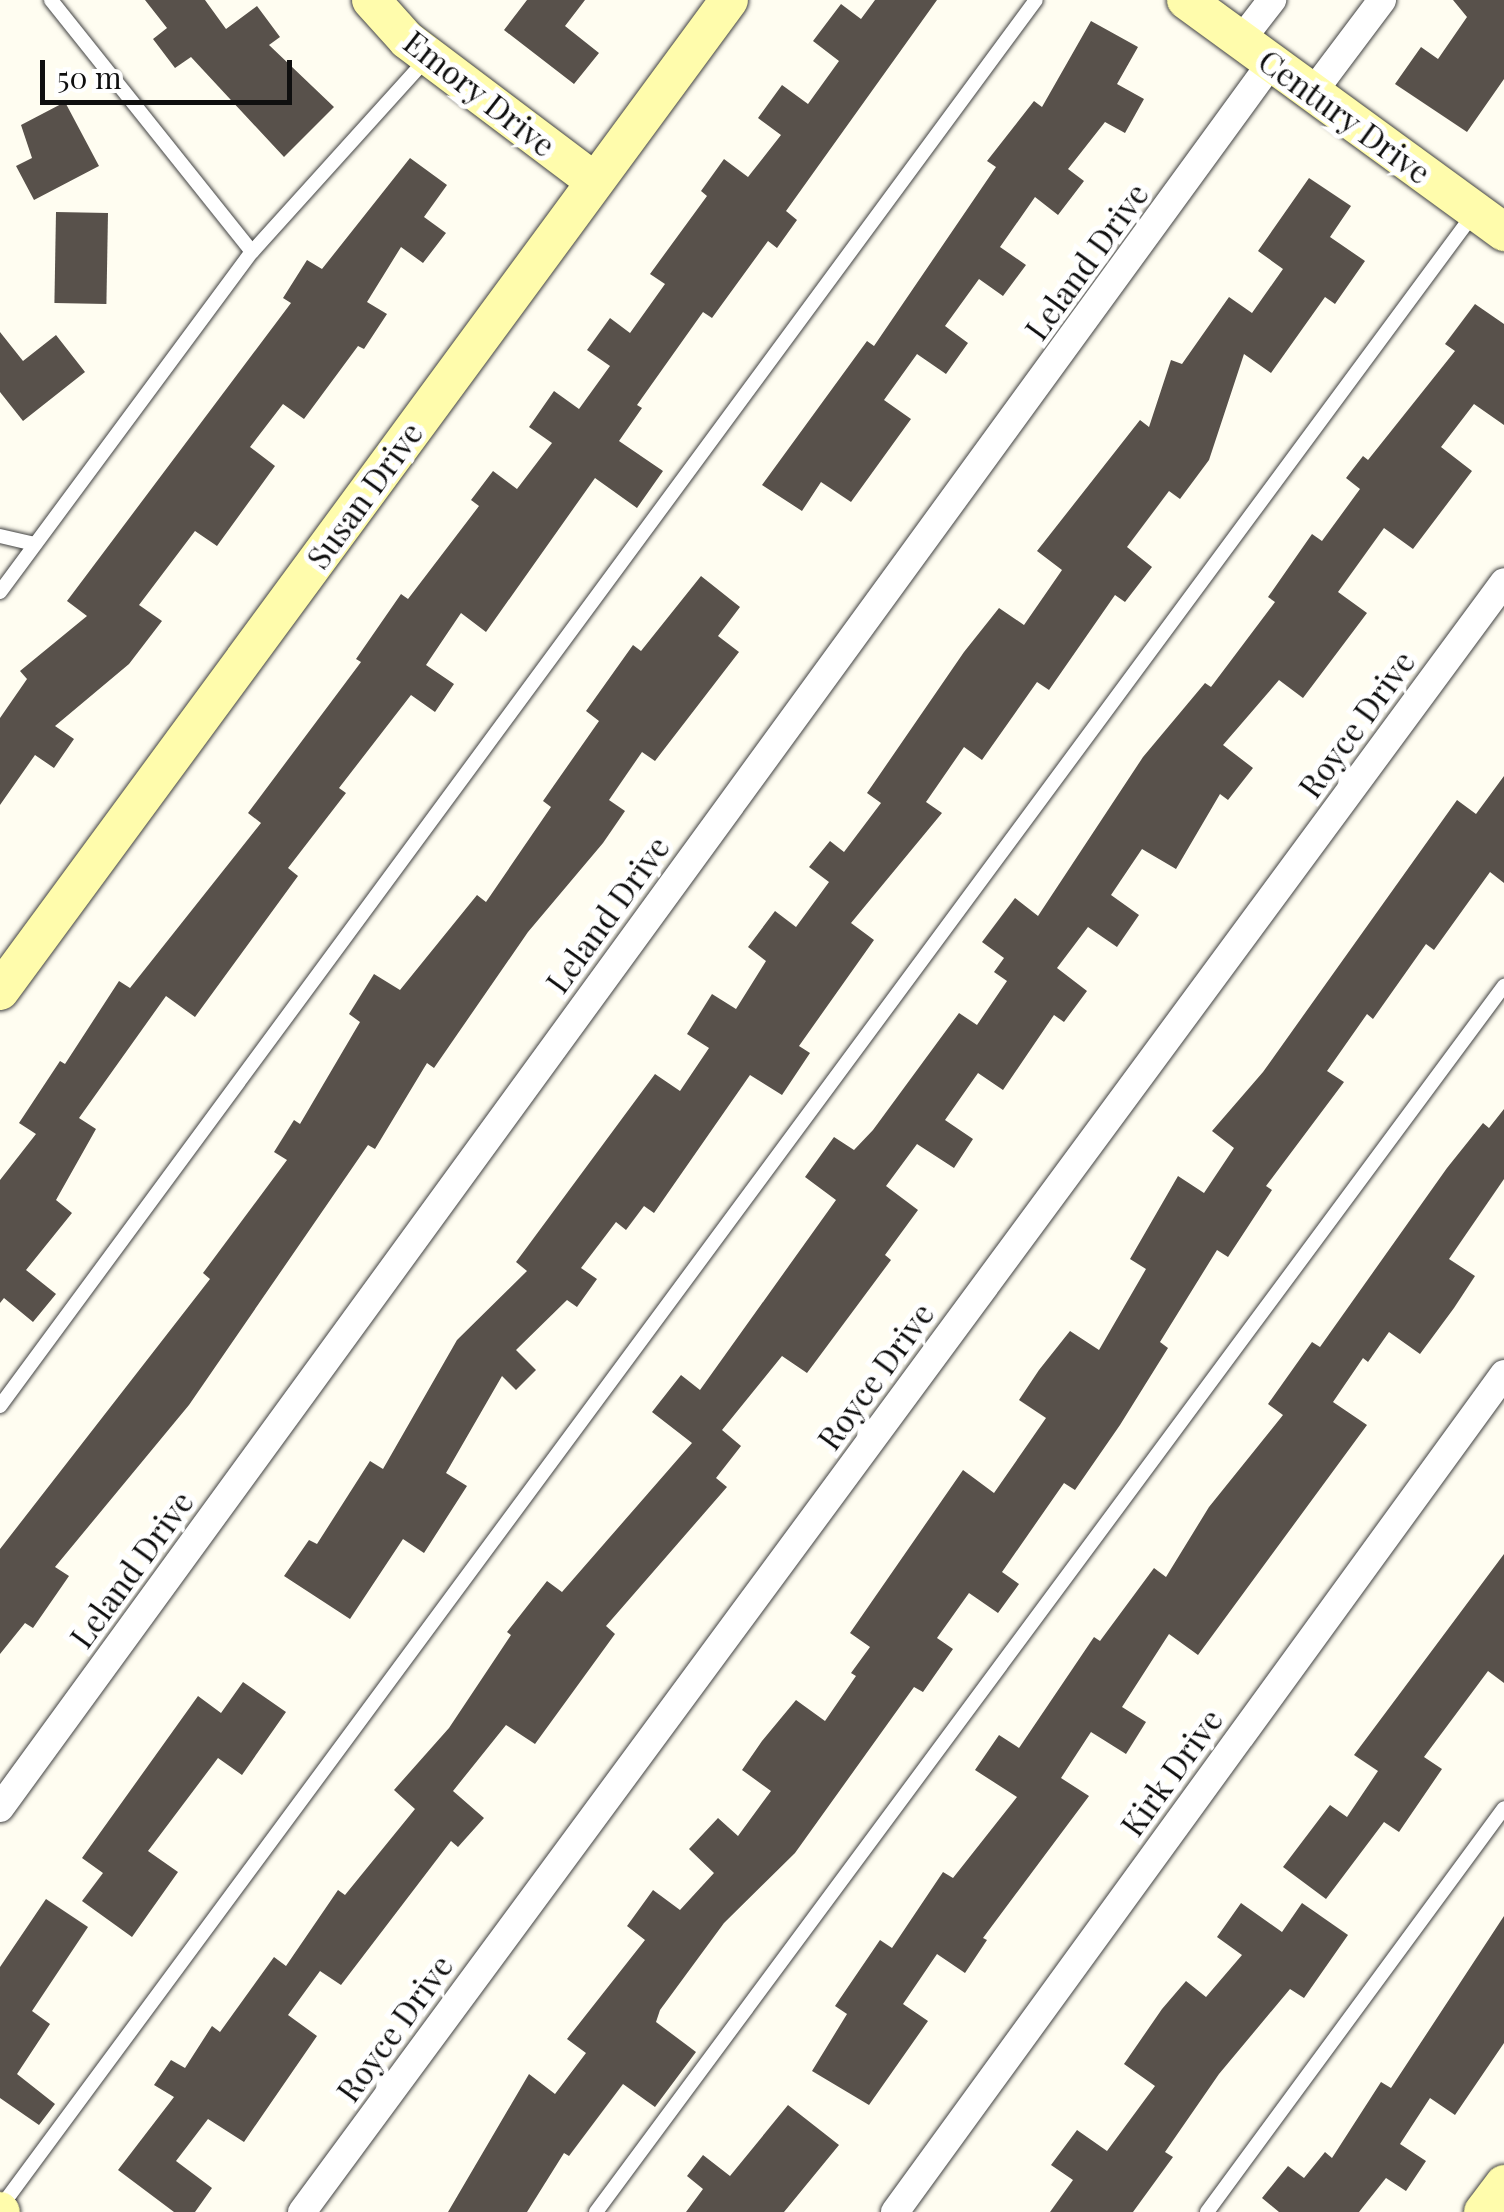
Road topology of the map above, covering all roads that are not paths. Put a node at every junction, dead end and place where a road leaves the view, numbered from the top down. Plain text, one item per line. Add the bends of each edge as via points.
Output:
1 (51, 0) edge
2 (371, 0) edge
3 (729, 0) edge
4 (1036, 0) edge
5 (1186, 0) edge
6 (1272, 0) edge
7 (1382, 0) edge
8 (1241, 40) junction
9 (428, 56) junction
10 (1272, 62) junction
11 (1313, 92) junction
12 (594, 181) junction
13 (1490, 222) edge
14 (252, 252) junction
15 (0, 536) edge
16 (35, 544) junction
17 (1504, 582) edge
18 (0, 592) edge
19 (1504, 986) edge
20 (0, 990) edge
21 (1504, 1374) edge
22 (0, 1406) edge
23 (0, 1808) edge
24 (1504, 1808) edge
25 (1504, 2184) edge
26 (0, 2210) edge
27 (302, 2212) edge
28 (596, 2212) edge
29 (894, 2212) edge
30 (1207, 2212) edge
31 (1483, 2212) edge

1 - 14 lane
2 - 9 street, Emory Drive
3 - 12 street, Susan Drive
4 - 22 lane
5 - 8 street, Century Drive
6 - 8 street
7 - 11 street
8 - 10 street, Century Drive
9 - 12 street, Emory Drive
9 - 14 lane
10 - 11 street, Century Drive
10 - 23 street, Leland Drive
11 - 13 street, Century Drive
12 - 20 street, Susan Drive
13 - 26 lane
14 - 16 lane
15 - 16 lane
16 - 18 lane
17 - 27 street, Royce Drive
19 - 28 lane
21 - 29 street, Kirk Drive
24 - 30 lane
25 - 31 street

